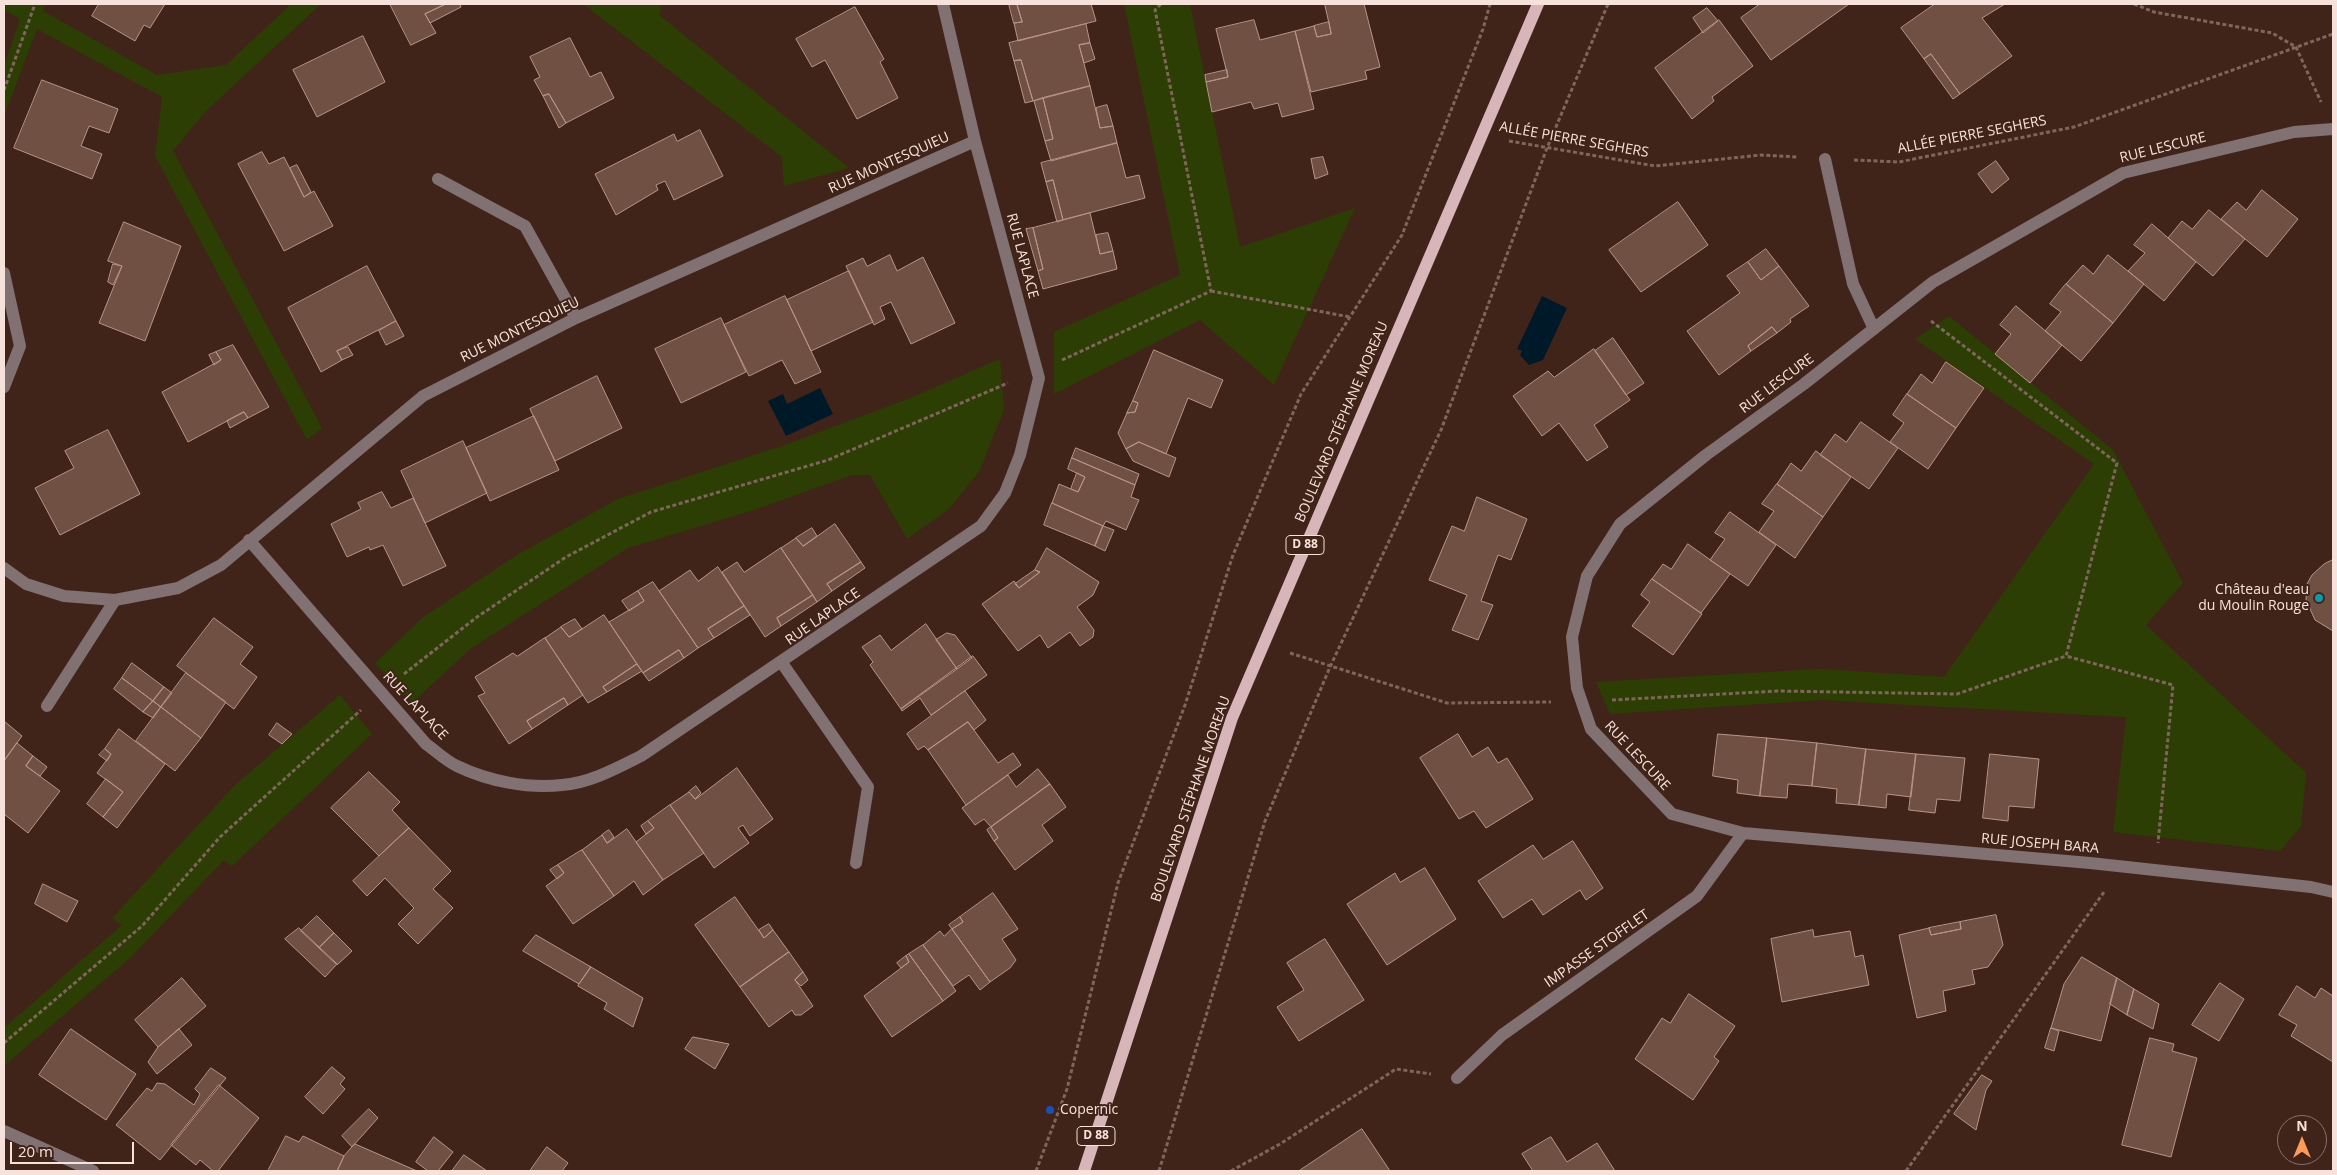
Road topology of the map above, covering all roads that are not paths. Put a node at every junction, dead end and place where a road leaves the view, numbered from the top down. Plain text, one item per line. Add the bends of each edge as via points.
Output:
1 (943, 4) edge
2 (1538, 4) edge
3 (2333, 129) edge
4 (975, 141) junction
5 (1825, 159) road end
6 (438, 179) dead end
7 (4, 273) edge
8 (576, 318) junction
9 (1874, 329) junction
10 (4, 387) edge
11 (249, 540) junction
12 (4, 568) edge
13 (115, 600) junction
14 (782, 663) junction
15 (47, 706) dead end
16 (1743, 833) junction
17 (856, 863) dead end
18 (2333, 892) edge
19 (1457, 1078) road end
20 (4, 1131) edge
21 (93, 1171) edge
22 (1084, 1171) edge

1 - 4 street, RUE LAPLACE
2 - 22 main road, BOULEVARD STÉPHANE MOREAU / D 88 via 1232,718
3 - 9 street, RUE LESCURE via 2294,132 2122,172 1933,282
4 - 8 street, RUE MONTESQUIEU
4 - 14 street, RUE LAPLACE via 1038,371 1034,405 1020,455 1005,493 981,526
5 - 9 street via 1853,284
6 - 8 street via 525,226
7 - 10 street via 20,346
8 - 11 street, RUE MONTESQUIEU via 423,396
9 - 16 street, RUE LESCURE via 1620,524 1587,576 1572,637 1577,688 1591,729 1672,814
11 - 13 street, RUE MONTESQUIEU via 221,565 178,588
11 - 14 street, RUE LAPLACE via 426,744 457,766 491,778 526,785 563,785 603,774 641,756
12 - 13 street, RUE MONTESQUIEU via 26,584 64,596
13 - 15 street
14 - 17 street via 868,788
16 - 18 street, RUE JOSEPH BARA via 2122,867
16 - 19 street, IMPASSE STOFFLET via 1697,896 1502,1035
20 - 21 street

